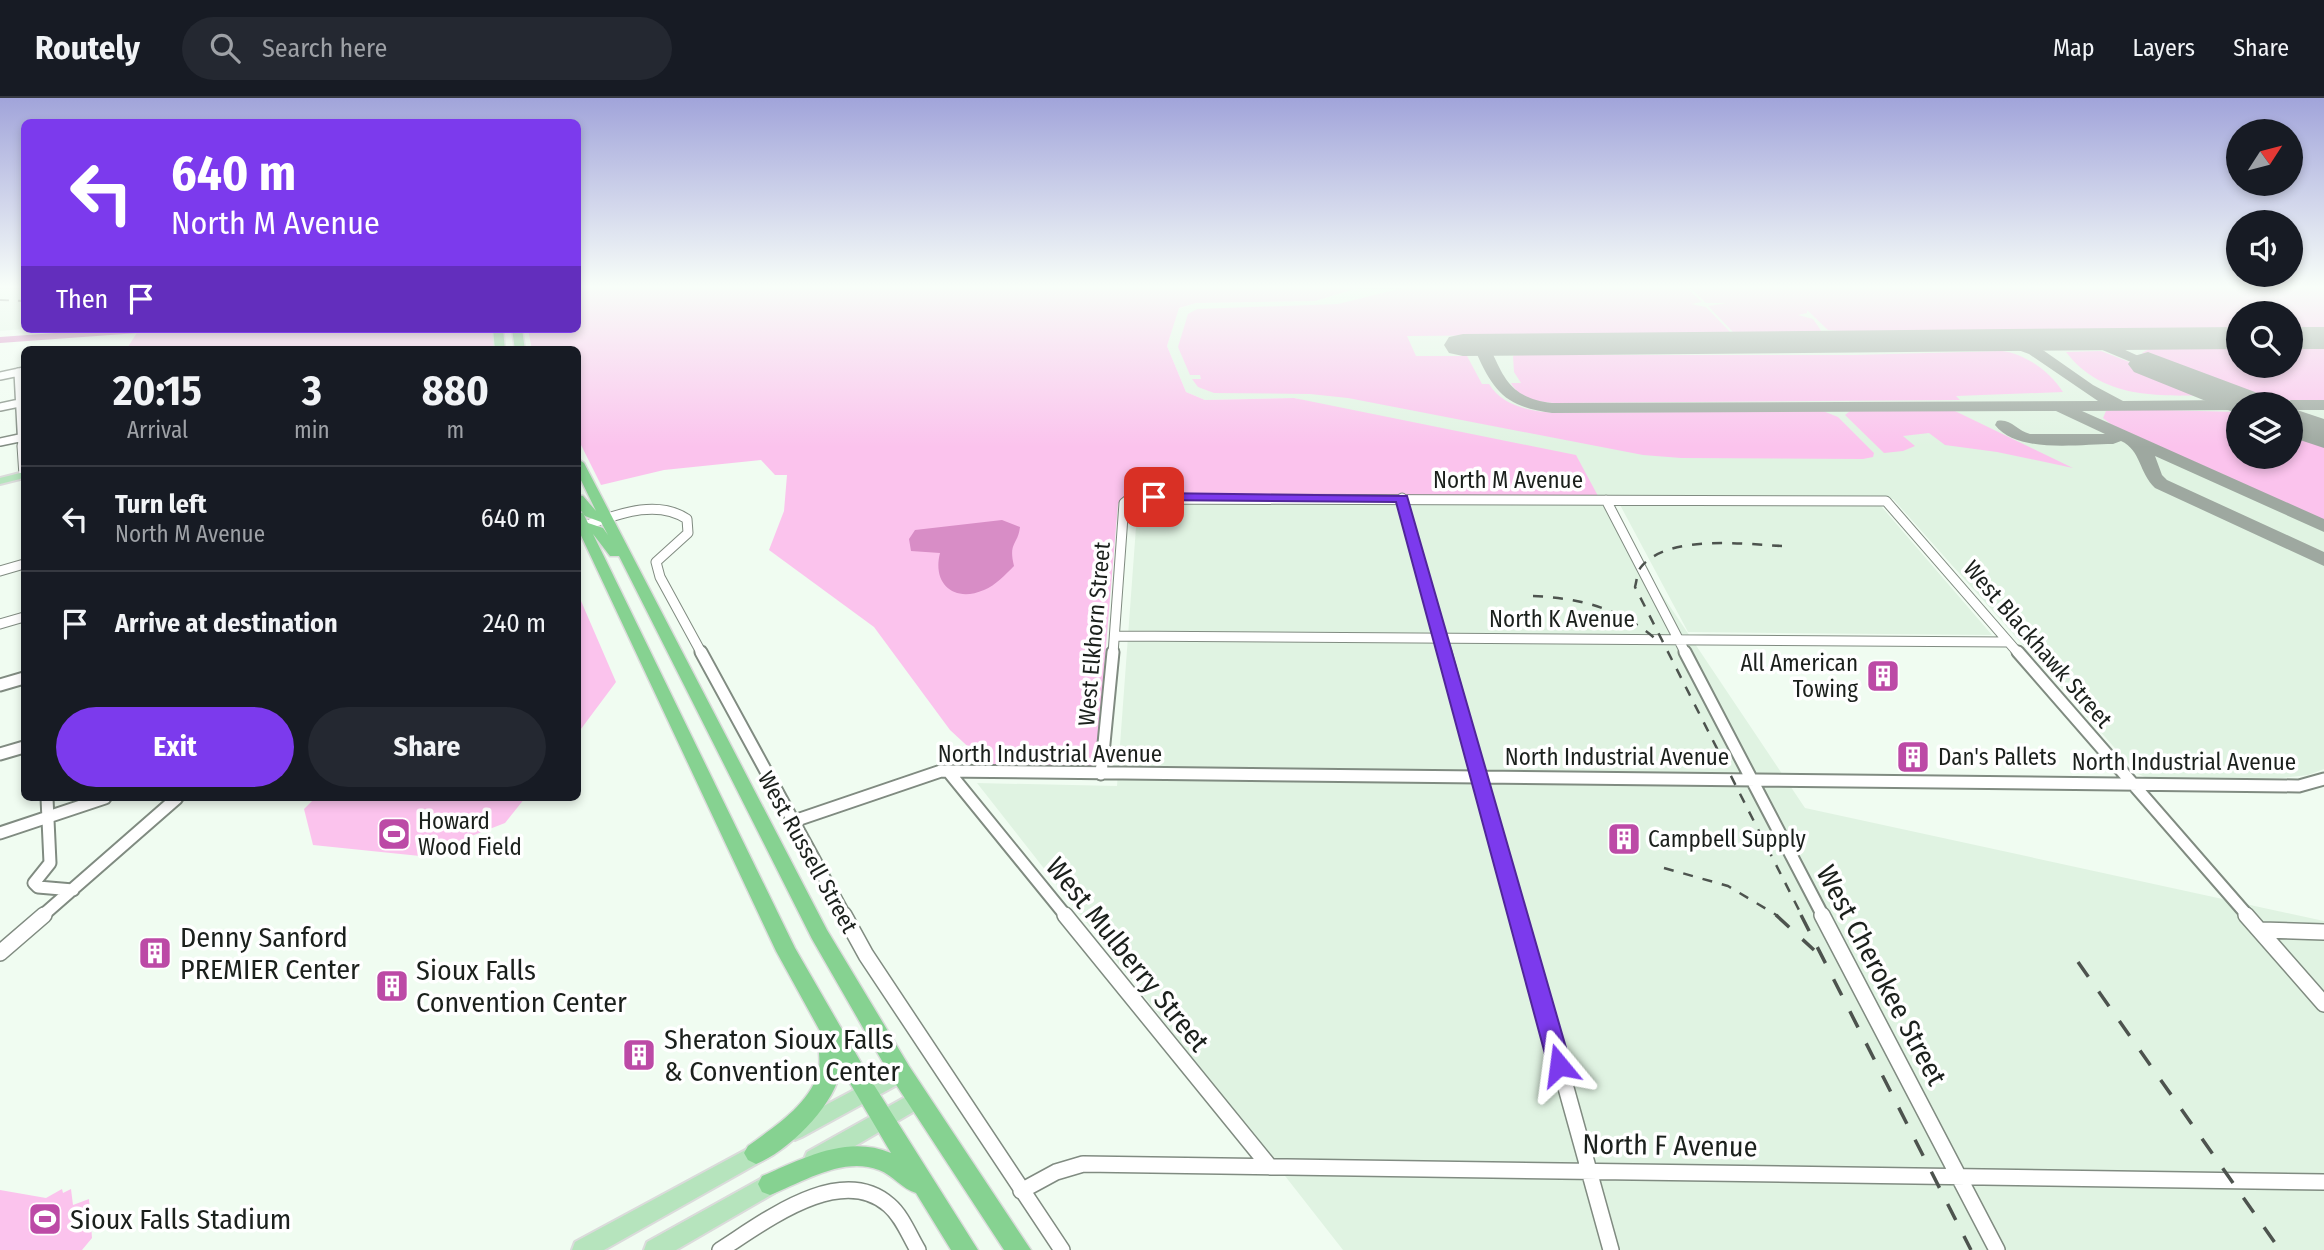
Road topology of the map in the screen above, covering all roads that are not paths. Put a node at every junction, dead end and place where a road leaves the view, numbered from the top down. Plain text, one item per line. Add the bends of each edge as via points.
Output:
1 (21, 372) edge
2 (0, 376) edge
3 (21, 403) edge
4 (0, 407) edge
5 (21, 437) edge
6 (0, 442) edge
7 (581, 469) edge
8 (21, 476) edge
9 (0, 481) edge
10 (1402, 498) junction
11 (1129, 499) joint
12 (1606, 500) junction
13 (581, 502) edge
14 (1886, 502) joint
15 (606, 519) junction
16 (581, 523) edge
17 (581, 524) edge
18 (581, 527) edge
19 (581, 544) edge
20 (21, 565) edge
21 (603, 568) junction
22 (0, 571) edge
23 (635, 576) junction
24 (21, 618) edge
25 (0, 624) edge
26 (1115, 636) junction
27 (1439, 637) junction
28 (1678, 639) junction
29 (2008, 642) junction
30 (21, 678) edge
31 (0, 685) edge
32 (21, 748) edge
33 (0, 754) edge
34 (948, 771) junction
35 (1101, 774) junction
36 (1478, 778) junction
37 (1751, 779) junction
38 (2324, 779) edge
39 (2133, 784) junction
40 (47, 801) edge
41 (96, 801) edge
42 (174, 801) edge
43 (48, 817) junction
44 (791, 822) junction
45 (0, 833) edge
46 (74, 890) junction
47 (2261, 930) junction
48 (2324, 932) edge
49 (0, 953) edge
50 (2324, 1004) edge
51 (825, 1019) junction
52 (901, 1073) junction
53 (866, 1092) junction
54 (918, 1099) junction
55 (883, 1119) junction
56 (756, 1153) junction
57 (1270, 1167) junction
58 (1589, 1170) junction
59 (1959, 1176) junction
60 (2324, 1182) edge
61 (770, 1184) junction
62 (1021, 1191) junction
63 (601, 1243) edge
64 (962, 1245) edge
65 (583, 1250) edge
66 (655, 1250) edge
67 (720, 1250) edge
68 (918, 1250) edge
69 (1018, 1250) edge
70 (1062, 1250) edge
71 (1611, 1250) edge
72 (1997, 1250) edge

1 - 2 street
3 - 4 street
5 - 6 street
7 - 15 highway, West Russell Street
8 - 9 main road
10 - 11 street, North M Avenue
10 - 12 street, North M Avenue
10 - 27 street
11 - 26 street, West Elkhorn Street via 1124,503
12 - 14 street, North M Avenue
12 - 28 street, West Cherokee Street
13 - 15 highway via 590,513
14 - 29 street, West Blackhawk Street
15 - 16 street
15 - 23 highway, West Russell Street
15 - 44 street, West Russell Street via 660,509 687,519 688,533 659,557 655,567
17 - 23 highway via 598,531
18 - 21 highway
19 - 21 highway
20 - 22 street
21 - 51 highway via 761,900
23 - 52 highway, West Russell Street via 795,890
24 - 25 street
26 - 27 street, North K Avenue
26 - 35 street, West Elkhorn Street
27 - 28 street, North K Avenue
27 - 36 street
28 - 29 street, North K Avenue
28 - 37 street, West Cherokee Street
29 - 39 street, West Blackhawk Street
30 - 31 street
32 - 33 street
34 - 35 street, North Industrial Avenue
34 - 44 street, North Industrial Avenue
34 - 57 street, West Mulberry Street
35 - 36 street, North Industrial Avenue
36 - 37 street, North Industrial Avenue
36 - 58 street
37 - 39 street, North Industrial Avenue
37 - 59 street, West Cherokee Street
38 - 39 street, North Industrial Avenue via 2299,786
39 - 47 street, West Blackhawk Street
40 - 43 street
41 - 43 street
42 - 46 street
43 - 45 street
43 - 46 street via 50,863 34,883
44 - 62 street, West Russell Street via 866,955
46 - 49 street
47 - 48 street
47 - 50 street, West Blackhawk Street
51 - 53 highway
51 - 56 highway via 833,1058 823,1093 805,1114
52 - 53 main road
52 - 54 highway, West Russell Street
53 - 55 highway
53 - 56 main road
54 - 55 main road
54 - 69 highway, West Russell Street
55 - 61 main road
55 - 64 highway
56 - 63 main road
57 - 58 street, North F Avenue
57 - 62 street, North F Avenue via 1083,1164
58 - 59 street, North F Avenue
58 - 71 street
59 - 60 street, North F Avenue
59 - 72 street, West Cherokee Street
61 - 64 highway via 838,1157 887,1161 913,1179
61 - 66 main road
62 - 70 street, West Russell Street
63 - 65 main road
67 - 68 street via 816,1195 841,1189 857,1189 889,1205

